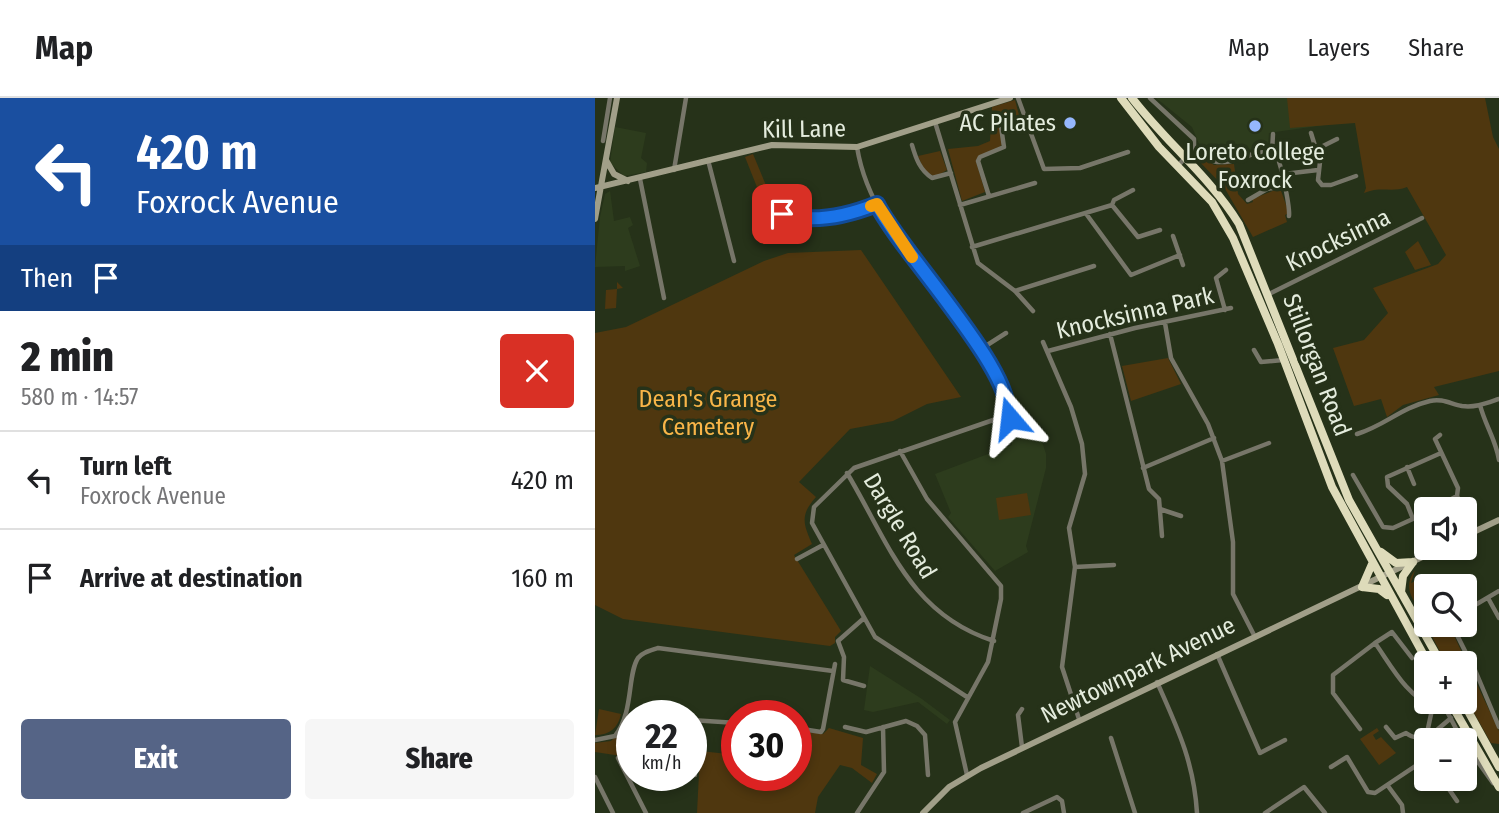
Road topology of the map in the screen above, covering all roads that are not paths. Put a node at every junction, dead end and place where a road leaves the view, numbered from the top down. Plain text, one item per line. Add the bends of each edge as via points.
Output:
1 (610, 98) edge
2 (617, 98) edge
3 (686, 98) edge
4 (1010, 98) edge
5 (1018, 98) edge
6 (1121, 98) edge
7 (1132, 98) edge
8 (1150, 98) edge
9 (1008, 117) dead end
10 (935, 122) junction
11 (1311, 133) dead end
12 (1273, 134) dead end
13 (1337, 139) dead end
14 (603, 141) dead end
15 (912, 145) dead end
16 (857, 146) junction
17 (1194, 147) junction
18 (1317, 149) junction
19 (1128, 152) dead end
20 (1272, 152) junction
21 (605, 158) junction
22 (1185, 159) junction
23 (708, 160) junction
24 (1178, 166) junction
25 (674, 170) junction
26 (1318, 170) junction
27 (951, 173) junction
28 (1284, 174) junction
29 (1356, 176) dead end
30 (640, 179) junction
31 (629, 181) junction
32 (1035, 183) dead end
33 (1283, 186) junction
34 (598, 187) edge
35 (1133, 190) dead end
36 (989, 196) junction
37 (1248, 200) dead end
38 (877, 204) junction
39 (960, 205) junction
40 (1114, 207) junction
41 (782, 214) dead end
42 (1087, 215) junction
43 (1289, 216) dead end
44 (1422, 218) dead end
45 (595, 219) edge
46 (1160, 230) dead end
47 (1173, 236) dead end
48 (972, 247) junction
49 (1179, 255) junction
50 (734, 261) dead end
51 (1183, 265) dead end
52 (1094, 266) dead end
53 (1226, 270) dead end
54 (1015, 291) junction
55 (1269, 294) junction
56 (664, 298) dead end
57 (1033, 311) dead end
58 (1164, 323) junction
59 (1006, 333) dead end
60 (1109, 334) junction
61 (1043, 342) dead end
62 (981, 349) junction
63 (1048, 351) junction
64 (1254, 351) dead end
65 (1284, 360) junction
66 (1499, 399) edge
67 (1480, 405) junction
68 (1006, 414) junction
69 (1013, 430) dead end
70 (1357, 434) dead end
71 (1440, 435) dead end
72 (1214, 438) junction
73 (1269, 443) dead end
74 (1498, 443) edge
75 (900, 450) junction
76 (1441, 453) junction
77 (1499, 460) edge
78 (1222, 461) junction
79 (1407, 467) junction
80 (1143, 468) junction
81 (847, 472) junction
82 (1353, 475) dead end
83 (1415, 484) dead end
84 (1457, 496) edge
85 (1160, 509) junction
86 (1181, 516) dead end
87 (1413, 519) joint
88 (1499, 520) edge
89 (1477, 531) edge
90 (1162, 536) dead end
91 (823, 545) junction
92 (1375, 546) junction
93 (797, 559) dead end
94 (1417, 560) edge
95 (1413, 562) junction
96 (1372, 564) junction
97 (1114, 565) dead end
98 (1076, 567) junction
99 (1390, 574) junction
100 (1380, 579) junction
101 (1362, 587) junction
102 (1499, 591) edge
103 (1402, 595) junction
104 (1488, 598) junction
105 (1392, 600) junction
106 (1477, 604) edge
107 (1499, 618) edge
108 (863, 619) junction
109 (1254, 635) junction
110 (993, 641) junction
111 (1375, 643) junction
112 (1421, 651) edge
113 (1434, 651) edge
114 (1217, 653) junction
115 (1412, 658) dead end
116 (835, 664) dead end
117 (833, 671) junction
118 (1477, 675) edge
119 (1157, 682) junction
120 (864, 686) dead end
121 (1414, 691) edge
122 (967, 697) junction
123 (632, 700) edge
124 (1022, 709) dead end
125 (1431, 714) edge
126 (1448, 714) edge
127 (1457, 714) edge
128 (1470, 714) edge
129 (1451, 718) junction
130 (1079, 719) junction
131 (845, 727) dead end
132 (883, 727) junction
133 (1386, 727) dead end
134 (1499, 727) edge
135 (1439, 728) edge
136 (1456, 728) edge
137 (1360, 729) dead end
138 (812, 731) edge
139 (616, 735) edge
140 (1111, 738) dead end
141 (595, 740) edge
142 (1285, 740) dead end
143 (1022, 747) junction
144 (1477, 759) edge
145 (1331, 767) dead end
146 (1499, 767) edge
147 (1414, 768) edge
148 (928, 775) dead end
149 (967, 775) junction
150 (595, 777) edge
151 (1388, 786) junction
152 (1499, 788) edge
153 (636, 791) edge
154 (1450, 791) edge
155 (1457, 801) dead end
156 (859, 812) edge
157 (613, 813) edge
158 (646, 813) edge
159 (923, 813) edge
160 (1023, 813) edge
161 (1064, 813) edge
162 (1135, 813) edge
163 (1196, 813) edge
164 (1265, 813) edge
165 (1325, 813) edge
166 (1403, 813) edge

1 - 14 street
2 - 21 main road
3 - 25 street
4 - 10 main road, Kill Lane
5 - 19 street via 1044,169 1080,168
6 - 24 highway, Stillorgan Road
7 - 22 highway, Stillorgan Road
8 - 17 street via 1189,133
9 - 36 street via 1000,120 1004,147 978,161
10 - 16 main road, Kill Lane
10 - 27 street
11 - 18 street
12 - 20 street
13 - 18 street
15 - 27 street via 928,176
16 - 23 main road, Kill Lane via 784,144
16 - 38 street
17 - 20 street via 1210,160
17 - 22 street
18 - 26 street
20 - 28 street
21 - 31 main road via 614,174
21 - 34 main road
22 - 24 street
22 - 55 highway, Stillorgan Road via 1240,224
23 - 25 main road, Kill Lane
23 - 50 street
24 - 65 highway, Stillorgan Road via 1212,201 1228,228
25 - 30 main road, Kill Lane
26 - 28 street
26 - 29 street via 1318,180 1324,186
27 - 39 street
28 - 33 street
30 - 31 main road, Kill Lane
30 - 56 street
31 - 34 main road, Kill Lane
32 - 36 street
33 - 37 street
33 - 43 street
34 - 45 main road
35 - 40 street via 1114,200
36 - 39 street
38 - 41 street via 841,216
38 - 62 street via 896,237
39 - 48 street
40 - 42 street
40 - 46 street via 1138,237
42 - 48 street
42 - 49 street via 1131,275
44 - 55 street, Knocksinna
47 - 49 street
48 - 54 street via 978,263
49 - 51 street
52 - 54 street
53 - 58 street, Knocksinna Park via 1216,278 1228,309
54 - 57 street
55 - 92 highway, Stillorgan Road via 1338,473
58 - 60 street, Knocksinna Park
58 - 72 street via 1171,358
59 - 62 street
60 - 63 street, Knocksinna Park
60 - 80 street
61 - 63 street
62 - 68 street via 1004,397
63 - 98 street via 1082,444 1085,474 1069,528
64 - 65 street via 1261,362
65 - 96 highway, Stillorgan Road via 1332,487
66 - 67 street
67 - 70 street via 1433,400 1399,411 1383,425
67 - 74 street via 1486,429
68 - 69 street
68 - 75 street
71 - 76 street via 1436,439
72 - 78 street
72 - 80 street
73 - 78 street
74 - 77 street
75 - 81 street
75 - 110 street via 932,505 1001,586
76 - 79 street
76 - 84 street via 1458,488
78 - 109 street via 1233,542 1233,594
79 - 83 street
79 - 87 street via 1389,471 1388,485 1407,504
80 - 85 street
81 - 91 street via 814,507 811,517
81 - 110 street, Dargle Road via 907,581 932,607
82 - 87 street via 1383,527 1393,528
85 - 86 street
85 - 90 street
88 - 89 main road
91 - 93 street
91 - 108 street
92 - 95 highway via 1388,560
92 - 99 highway, Stillorgan Road
94 - 95 main road, Newtownpark Avenue
95 - 99 main road, Newtownpark Avenue
95 - 103 highway via 1403,576
96 - 100 highway, Stillorgan Road
96 - 101 highway
97 - 98 street
98 - 130 street via 1062,667
99 - 100 main road, Newtownpark Avenue
99 - 103 highway, Stillorgan Road
100 - 101 main road, Newtownpark Avenue
100 - 105 highway, Stillorgan Road
101 - 105 highway via 1379,589
101 - 109 main road, Newtownpark Avenue
102 - 104 street
103 - 113 highway, Stillorgan Road
104 - 106 street
104 - 107 street
105 - 112 highway, Stillorgan Road
108 - 120 street via 838,640 844,657 843,680
108 - 122 street via 875,637
109 - 114 main road, Newtownpark Avenue
110 - 122 street via 985,672
111 - 115 street via 1392,632
111 - 121 street
111 - 137 street via 1335,672 1331,687
114 - 119 main road, Newtownpark Avenue
114 - 142 street via 1260,753
116 - 117 street
117 - 123 street via 658,648 638,659
117 - 138 street via 823,729
118 - 134 street
119 - 130 main road, Newtownpark Avenue
119 - 163 street via 1187,748
122 - 149 street via 954,730
124 - 143 street via 1018,715
125 - 133 street via 1427,733 1421,736 1406,733 1395,738
126 - 129 street
127 - 152 highway
128 - 146 highway
129 - 135 street
129 - 136 street
130 - 143 main road, Newtownpark Avenue
131 - 132 street via 866,732
132 - 148 street via 906,721 925,735
132 - 156 street via 884,772
139 - 141 street
140 - 162 street
143 - 149 main road, Newtownpark Avenue
144 - 152 street
145 - 151 street via 1347,757 1368,792
147 - 151 street
149 - 159 main road, Newtownpark Avenue
150 - 157 street
151 - 166 street
153 - 158 street
154 - 155 street
160 - 161 street via 1057,797
164 - 165 street via 1304,787

